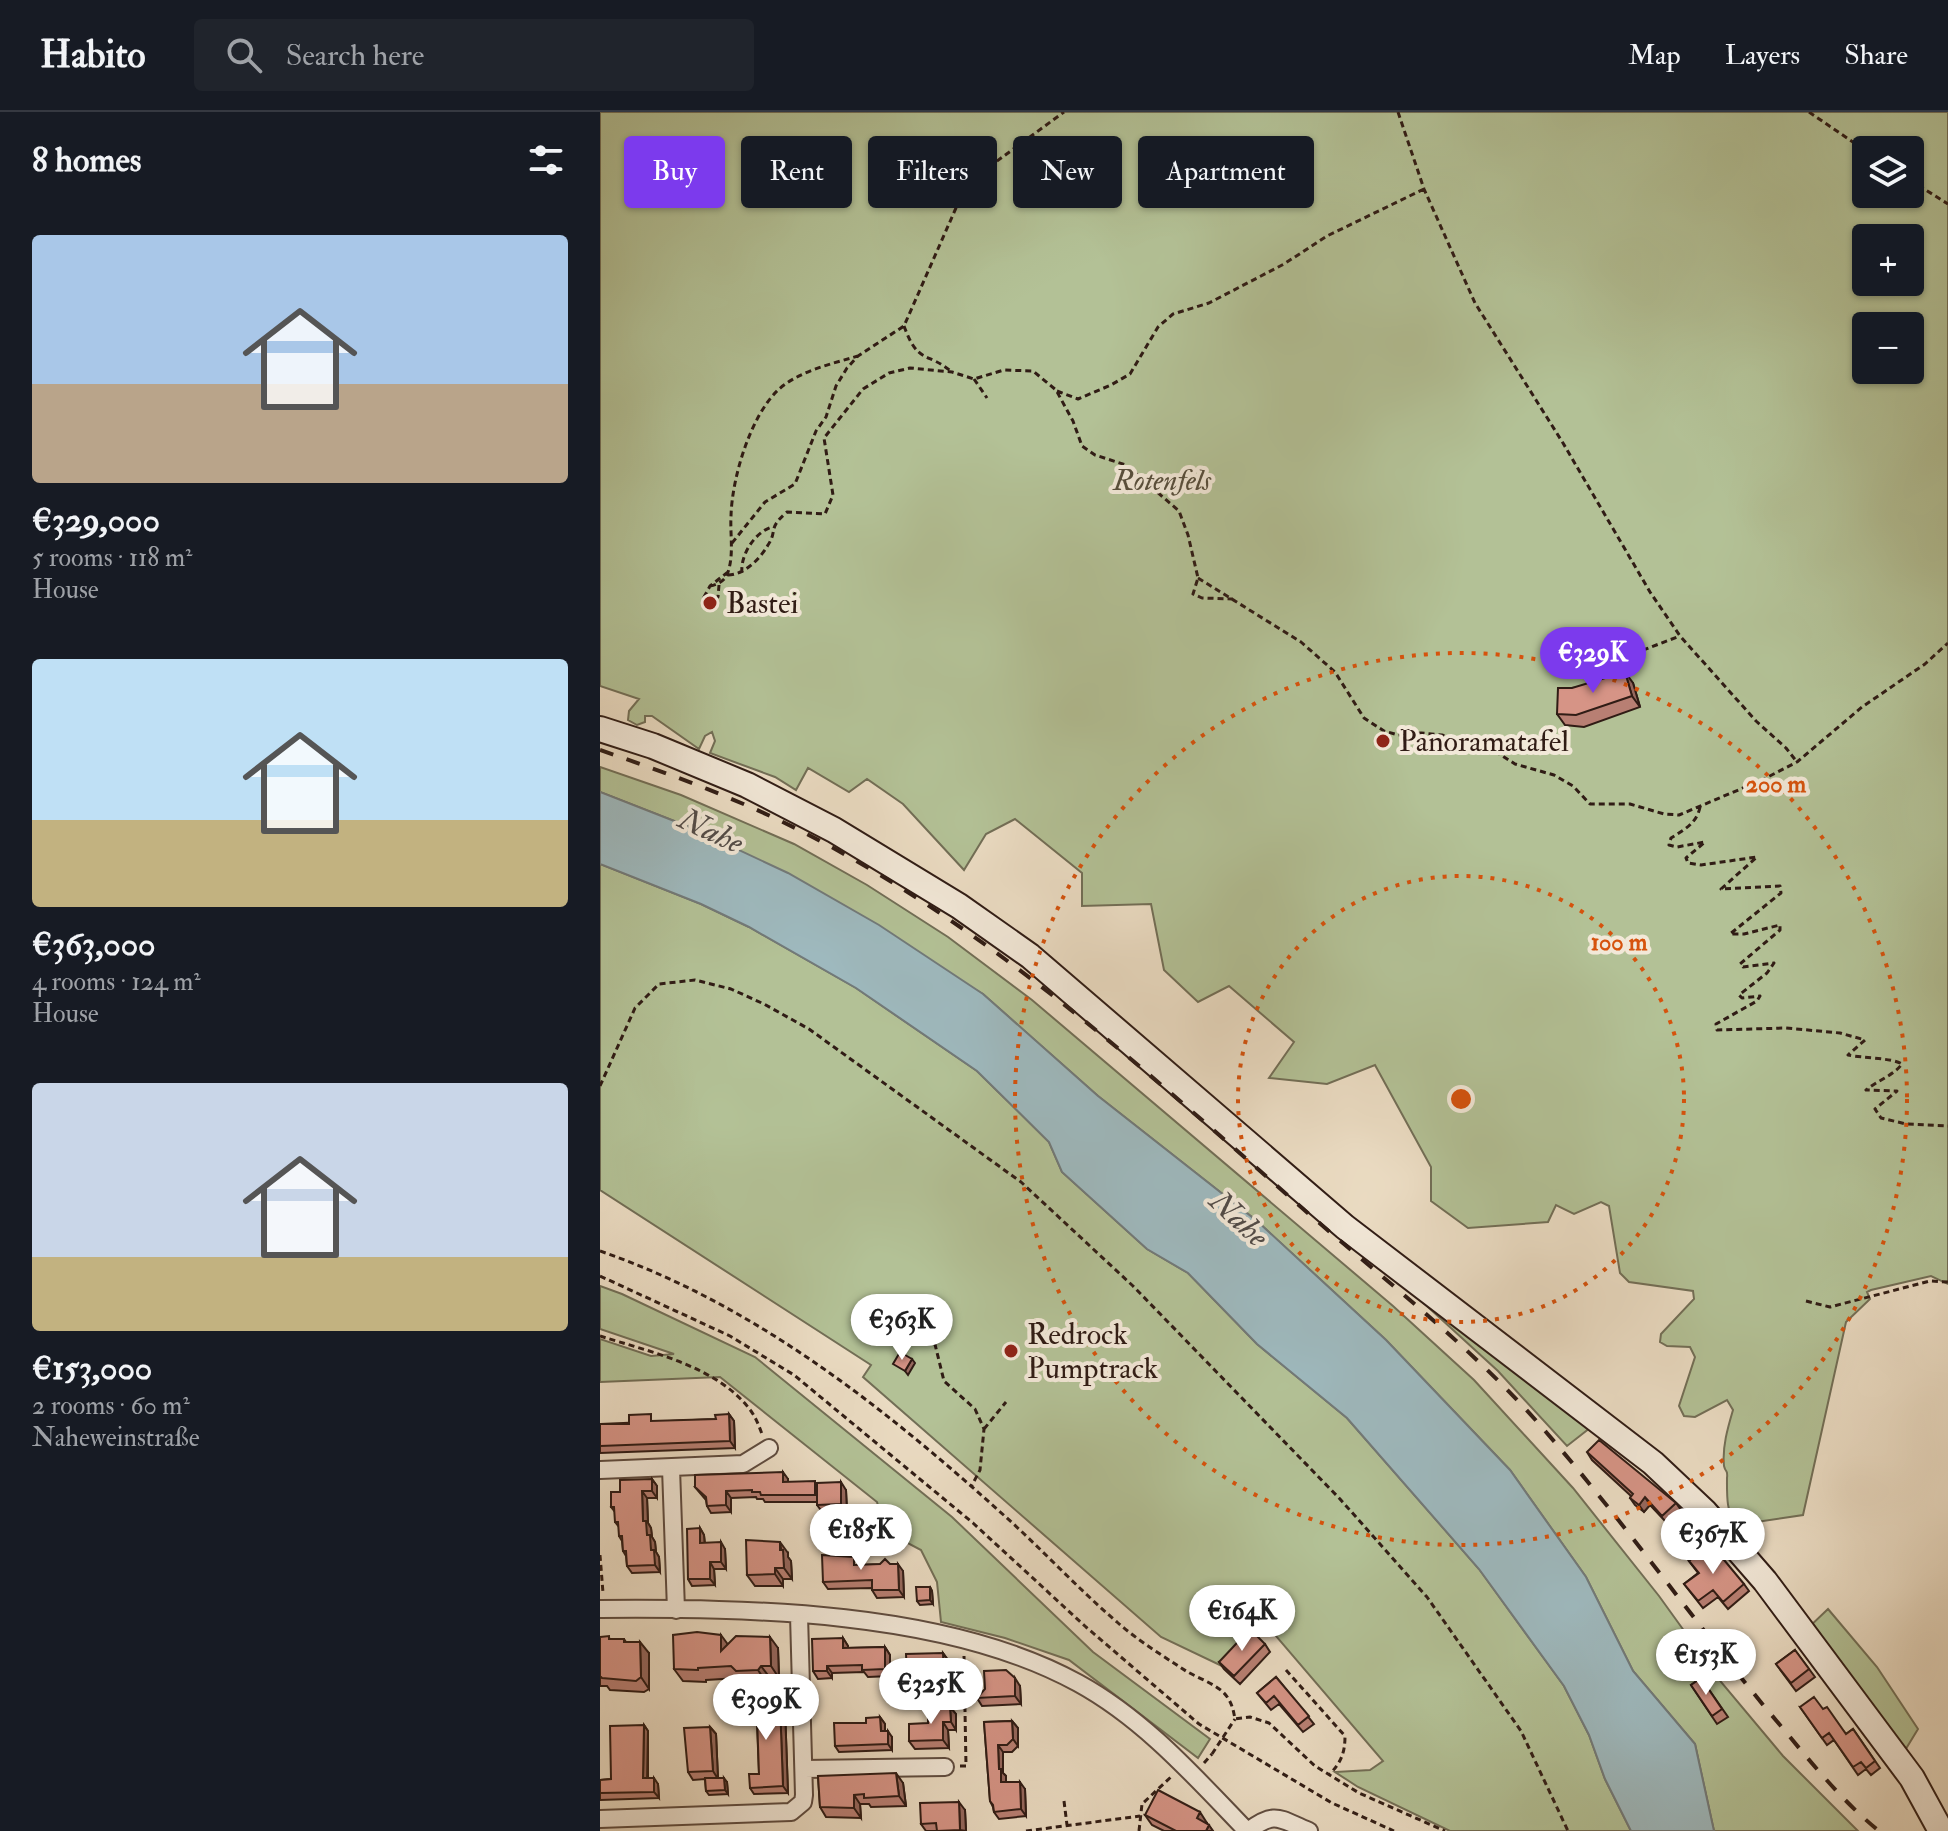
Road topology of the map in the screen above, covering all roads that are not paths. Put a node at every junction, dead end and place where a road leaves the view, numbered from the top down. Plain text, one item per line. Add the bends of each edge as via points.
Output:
1 (600, 729) edge
2 (769, 1448) road end
3 (671, 1468) junction
4 (600, 1470) edge
5 (602, 1609) edge
6 (676, 1610) junction
7 (799, 1615) junction
8 (945, 1767) road end
9 (804, 1769) junction
10 (769, 1813) junction
11 (600, 1819) edge
12 (771, 1831) edge
13 (1248, 1831) edge
14 (1309, 1831) edge
15 (1941, 1831) edge

1 - 15 main road via 747,785 834,830 959,906 1030,956 1345,1227 1653,1463 1733,1542 1895,1754
2 - 3 street via 743,1464
3 - 4 street
3 - 6 street
5 - 6 street
6 - 7 street
7 - 9 street
7 - 13 street via 963,1640 1077,1683 1138,1725
8 - 9 street
9 - 10 street via 798,1809
10 - 11 street
10 - 12 street
13 - 14 street via 1264,1818

